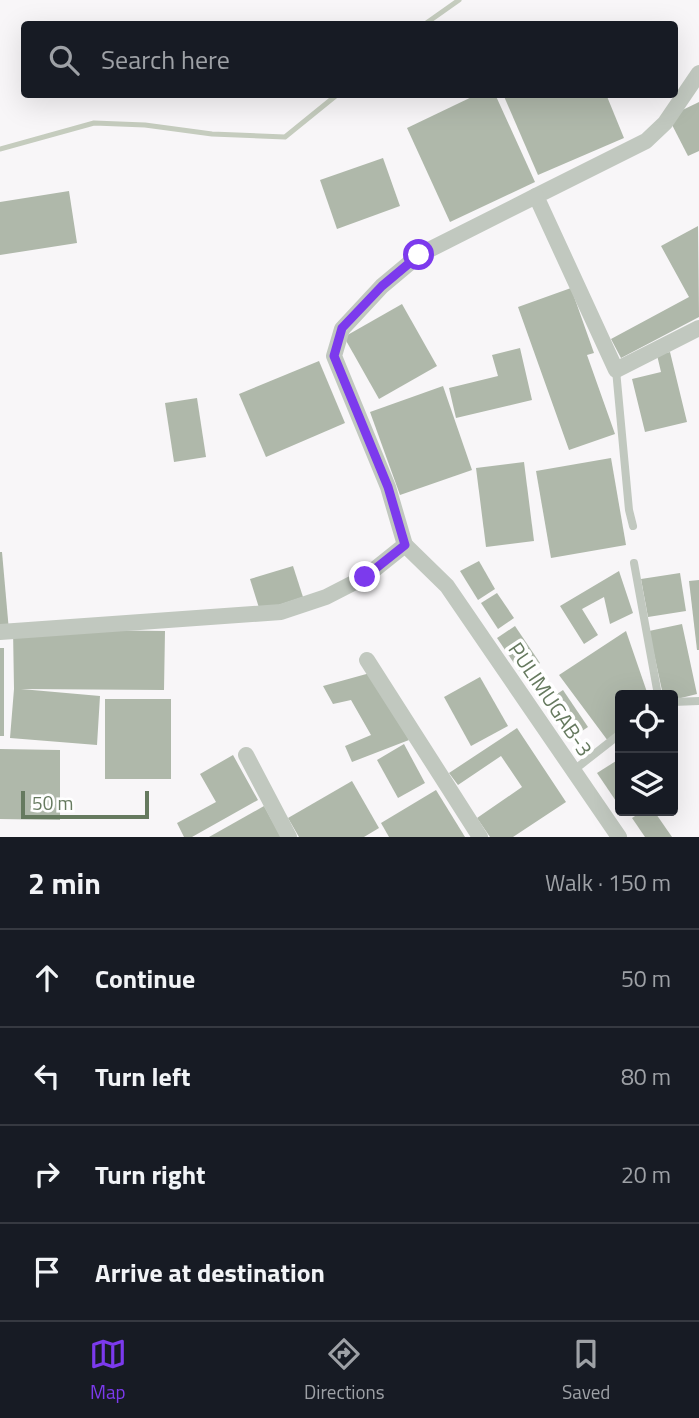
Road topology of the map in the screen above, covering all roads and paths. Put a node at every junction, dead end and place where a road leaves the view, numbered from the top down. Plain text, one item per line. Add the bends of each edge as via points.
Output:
1 (699, 73) edge
2 (537, 196) junction
3 (699, 328) edge
4 (616, 370) junction
5 (633, 526) dead end
6 (405, 545) junction
7 (634, 563) dead end
8 (0, 632) edge
9 (366, 660) dead end
10 (657, 690) edge
11 (699, 701) edge
12 (678, 702) edge
13 (615, 738) edge
14 (247, 755) dead end
15 (573, 770) junction
16 (289, 837) edge
17 (480, 837) edge
18 (620, 837) edge

1 - 2 street via 646,141
2 - 4 street
2 - 6 street via 419,255 342,328 334,356 388,487
3 - 4 street
4 - 5 lane
6 - 8 street via 365,577 281,612
6 - 15 street, PULIMUGAB-3 via 447,586
7 - 10 lane
9 - 17 street
11 - 12 lane
13 - 15 lane
14 - 16 street
15 - 18 street, PULIMUGAB-3

